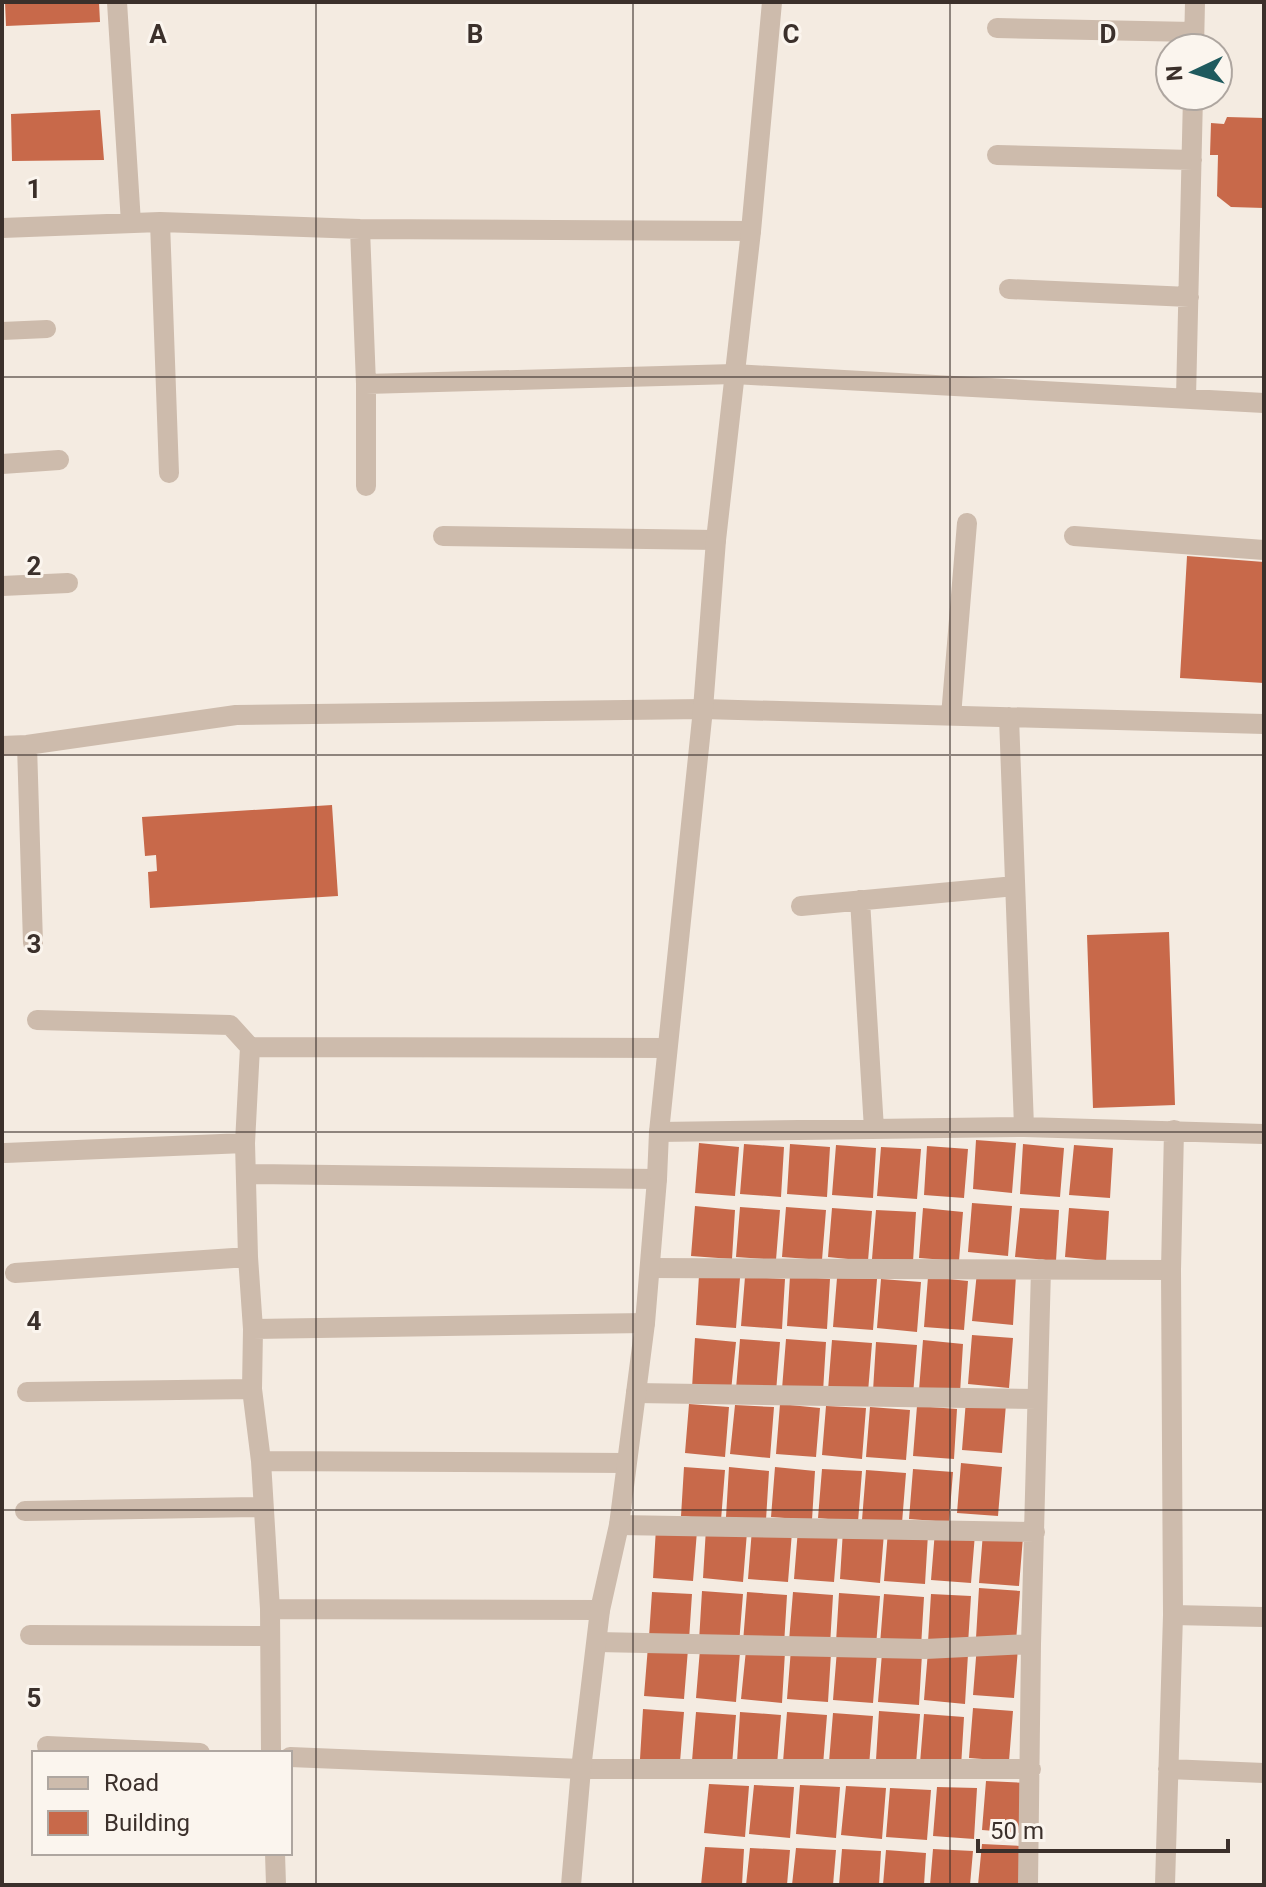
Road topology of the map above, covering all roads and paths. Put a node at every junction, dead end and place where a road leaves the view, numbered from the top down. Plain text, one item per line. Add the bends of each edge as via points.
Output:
1 (117, 2) edge
2 (772, 2) edge
3 (1195, 2) edge
4 (997, 28) dead end
5 (1194, 32) edge
6 (1154, 38) edge
7 (1193, 112) edge
8 (997, 155) dead end
9 (1192, 160) junction
10 (160, 222) junction
11 (131, 223) junction
12 (2, 228) edge
13 (360, 229) junction
14 (751, 231) junction
15 (1009, 289) dead end
16 (1189, 297) junction
17 (47, 329) dead end
18 (2, 331) edge
19 (734, 374) junction
20 (366, 384) junction
21 (1186, 398) junction
22 (1264, 403) edge
23 (59, 460) dead end
24 (2, 464) edge
25 (169, 473) dead end
26 (366, 486) dead end
27 (967, 523) dead end
28 (443, 536) dead end
29 (1074, 536) dead end
30 (716, 540) junction
31 (1264, 550) edge
32 (68, 583) dead end
33 (2, 586) edge
34 (703, 709) junction
35 (951, 716) junction
36 (1009, 717) junction
37 (1264, 724) edge
38 (27, 745) junction
39 (2, 746) edge
40 (1015, 886) junction
41 (860, 900) junction
42 (801, 906) dead end
43 (33, 943) dead end
44 (37, 1020) dead end
45 (250, 1047) junction
46 (667, 1048) junction
47 (1024, 1127) junction
48 (874, 1129) junction
49 (1174, 1130) junction
50 (659, 1132) junction
51 (1264, 1134) edge
52 (245, 1143) junction
53 (5, 1153) dead end
54 (246, 1174) junction
55 (657, 1179) junction
56 (248, 1257) junction
57 (651, 1268) junction
58 (1041, 1269) junction
59 (1171, 1270) junction
60 (15, 1273) dead end
61 (645, 1323) junction
62 (253, 1329) junction
63 (252, 1389) junction
64 (27, 1392) dead end
65 (636, 1393) junction
66 (1037, 1399) junction
67 (261, 1461) junction
68 (625, 1463) junction
69 (263, 1507) junction
70 (25, 1511) dead end
71 (619, 1525) junction
72 (1035, 1532) junction
73 (270, 1609) junction
74 (600, 1610) junction
75 (1173, 1615) junction
76 (1264, 1617) edge
77 (30, 1635) dead end
78 (270, 1636) junction
79 (597, 1642) junction
80 (1031, 1644) junction
81 (47, 1746) dead end
82 (156, 1751) edge
83 (271, 1751) edge
84 (292, 1757) edge
85 (581, 1769) junction
86 (1031, 1769) junction
87 (1168, 1769) junction
88 (1264, 1773) edge
89 (275, 1855) edge
90 (276, 1885) edge
91 (571, 1885) edge
92 (1028, 1885) edge
93 (1165, 1885) edge

1 - 11 street
2 - 14 street
3 - 5 street
4 - 6 street
7 - 9 street
8 - 9 street
9 - 16 street
10 - 11 street
10 - 13 street
10 - 25 street
11 - 12 street
13 - 14 street
13 - 20 street
14 - 19 street
15 - 16 street
16 - 21 street
17 - 18 lane
19 - 20 street
19 - 21 street
19 - 30 street
20 - 26 street
21 - 22 street
23 - 24 street
27 - 35 street
28 - 30 street
29 - 31 street
30 - 34 street
32 - 33 street
34 - 35 street
34 - 38 street via 236,715
34 - 46 street
35 - 36 street
36 - 37 street
36 - 40 street
38 - 39 street
38 - 43 street
40 - 41 street
40 - 47 street
41 - 42 street
41 - 48 street
44 - 45 street via 230,1025
45 - 46 street
45 - 52 street
46 - 50 street
47 - 48 street
47 - 49 street
48 - 50 street
49 - 51 street
49 - 59 street
50 - 55 street
52 - 53 street
52 - 54 street
54 - 55 street
54 - 56 street
55 - 57 street
56 - 60 street
56 - 62 street
57 - 58 street
57 - 61 street
58 - 59 street
58 - 66 street
59 - 75 street
61 - 62 street
61 - 65 street
62 - 63 street
63 - 64 street
63 - 67 street
65 - 66 street
65 - 68 street
66 - 72 street
67 - 68 street
67 - 69 street
68 - 71 street
69 - 70 street
69 - 73 street
71 - 72 street
71 - 74 street
72 - 80 street
73 - 74 street
73 - 78 street
74 - 79 street
75 - 76 street
75 - 87 street
77 - 78 street
78 - 83 street
79 - 80 street via 925,1649
79 - 85 street
80 - 86 street
81 - 82 street
84 - 85 street
85 - 86 street
85 - 91 street
86 - 92 street
87 - 88 street
87 - 93 street
89 - 90 street

